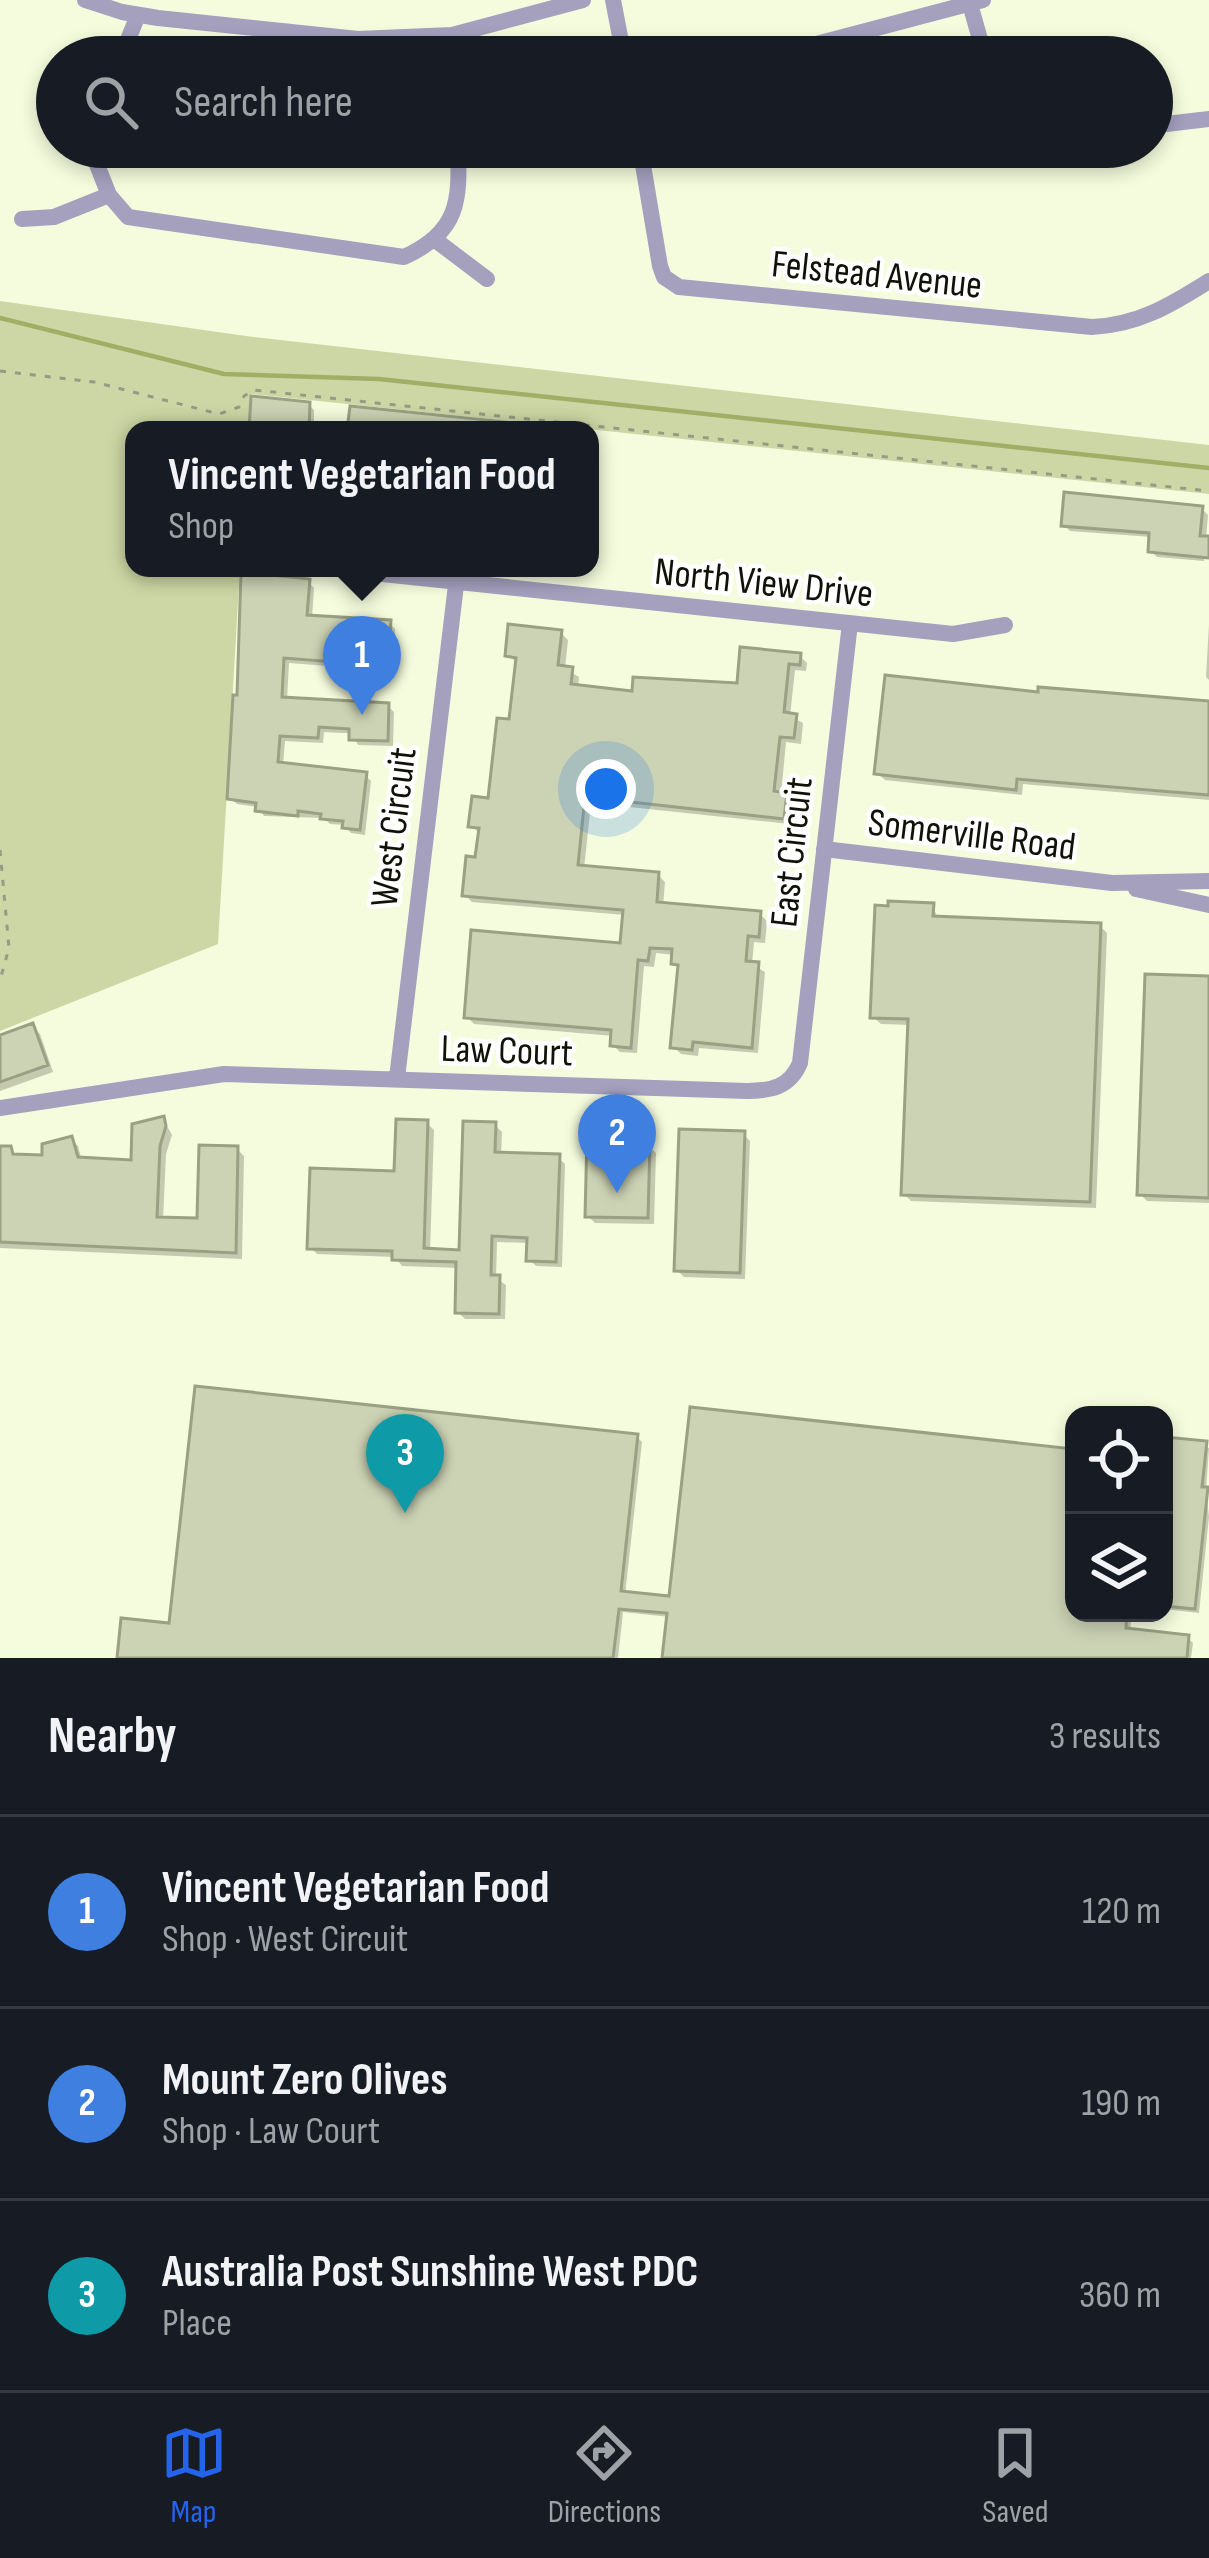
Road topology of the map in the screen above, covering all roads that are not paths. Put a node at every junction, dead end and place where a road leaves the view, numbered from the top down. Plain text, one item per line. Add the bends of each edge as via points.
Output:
1 (85, 0) edge
2 (583, 0) edge
3 (614, 0) edge
4 (977, 2) edge
5 (138, 15) junction
6 (452, 35) joint
7 (130, 36) edge
8 (321, 36) edge
9 (414, 36) edge
10 (620, 36) edge
11 (856, 36) edge
12 (982, 36) edge
13 (1209, 119) edge
14 (1173, 123) edge
15 (98, 168) edge
16 (458, 168) edge
17 (644, 168) edge
18 (109, 195) junction
19 (22, 219) dead end
20 (434, 239) junction
21 (487, 279) dead end
22 (1209, 281) edge
23 (401, 577) edge
24 (456, 585) junction
25 (850, 623) junction
26 (1005, 626) dead end
27 (824, 849) junction
28 (1209, 881) edge
29 (1112, 883) junction
30 (1209, 905) edge
31 (397, 1078) junction
32 (786, 1083) joint
33 (0, 1108) edge

1 - 5 street
2 - 6 street
3 - 10 street
4 - 11 street
4 - 12 street
5 - 7 street
5 - 8 street
6 - 9 street
13 - 14 street
15 - 18 street
16 - 20 street via 458,207
17 - 22 street, Felstead Avenue via 660,266 679,287 1092,327 1158,312
18 - 19 street via 54,217
18 - 20 street via 128,217 144,221 391,256
20 - 21 street
23 - 24 street, North View Drive
24 - 25 street, North View Drive
24 - 31 street, West Circuit
25 - 26 street, North View Drive via 953,634
25 - 27 street, East Circuit
27 - 29 street, Somerville Road
27 - 32 street, East Circuit via 800,1063
28 - 29 street, Somerville Road
29 - 30 street, Somerville Road
31 - 32 street, Law Court via 747,1091
31 - 33 street, Law Court via 224,1074

